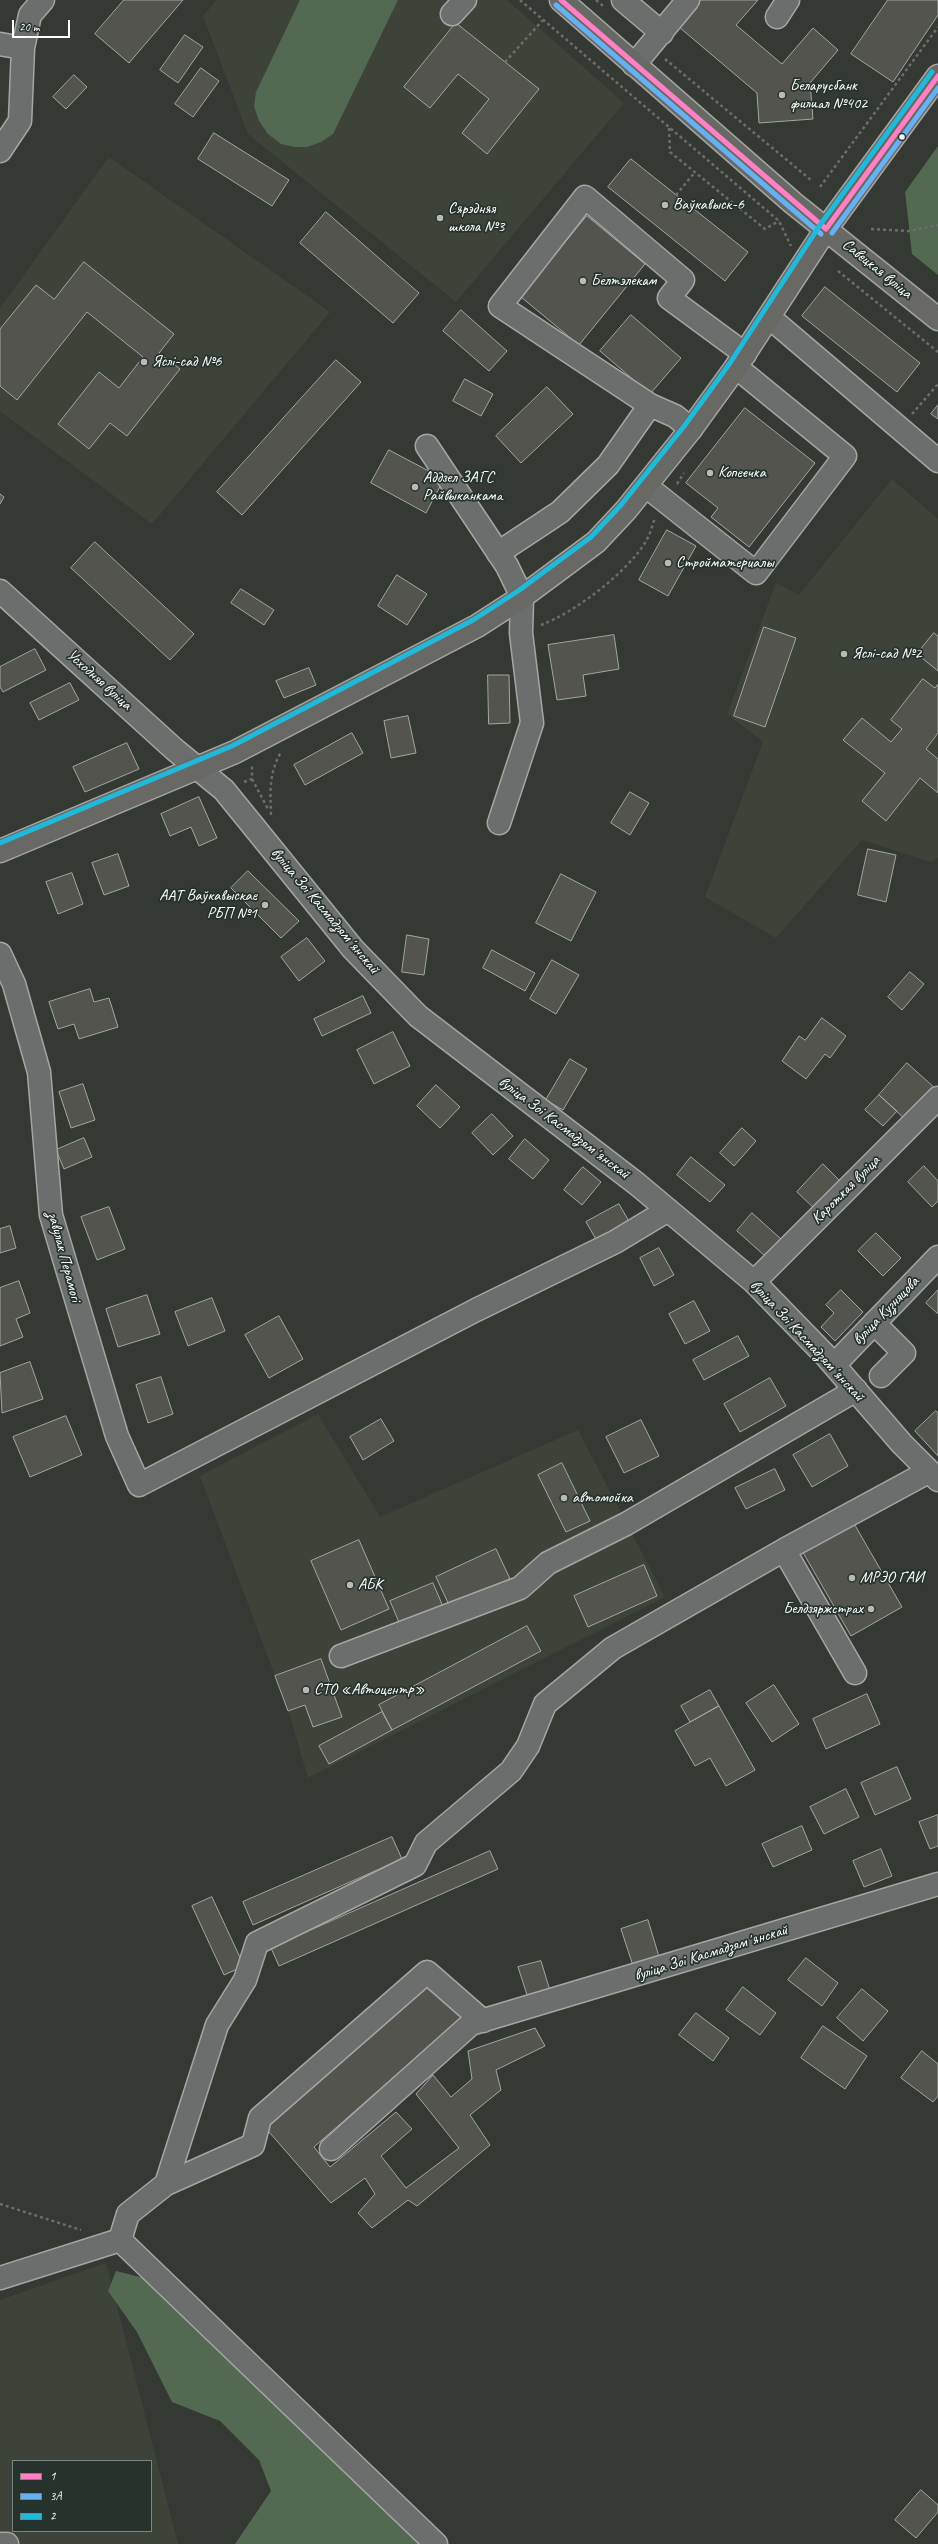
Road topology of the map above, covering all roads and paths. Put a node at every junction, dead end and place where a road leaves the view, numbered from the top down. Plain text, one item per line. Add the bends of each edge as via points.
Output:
1 (42, 0) edge
2 (520, 0) edge
3 (561, 0) edge
4 (596, 0) edge
5 (688, 0) edge
6 (616, 5) edge
7 (542, 20) junction
8 (938, 27) edge
9 (656, 40) junction
10 (0, 44) edge
11 (23, 48) junction
12 (505, 62) dead end
13 (634, 65) junction
14 (938, 76) edge
15 (669, 127) junction
16 (0, 151) edge
17 (695, 172) junction
18 (811, 180) dead end
19 (820, 187) dead end
20 (676, 195) dead end
21 (779, 221) junction
22 (938, 225) edge
23 (826, 229) junction
24 (871, 229) dead end
25 (792, 250) dead end
26 (838, 271) dead end
27 (769, 317) junction
28 (938, 319) edge
29 (938, 352) edge
30 (740, 360) junction
31 (938, 384) edge
32 (650, 405) junction
33 (900, 428) junction
34 (691, 429) junction
35 (427, 446) dead end
36 (938, 461) edge
37 (646, 486) junction
38 (498, 553) junction
39 (0, 590) edge
40 (522, 597) junction
41 (281, 752) dead end
42 (199, 769) junction
43 (271, 815) dead end
44 (499, 823) dead end
45 (0, 851) edge
46 (0, 954) edge
47 (938, 1098) edge
48 (668, 1210) junction
49 (938, 1257) edge
50 (754, 1282) junction
51 (874, 1323) junction
52 (834, 1365) junction
53 (881, 1376) dead end
54 (856, 1390) junction
55 (933, 1476) edge
56 (784, 1550) junction
57 (341, 1656) dead end
58 (856, 1673) dead end
59 (938, 1884) edge
60 (483, 2021) junction
61 (331, 2149) dead end
62 (166, 2184) junction
63 (0, 2204) edge
64 (83, 2230) dead end
65 (120, 2240) junction
66 (0, 2278) edge
67 (2, 2544) edge
68 (7, 2544) edge
69 (436, 2544) edge

1 - 11 street via 30,15
2 - 7 path
3 - 13 main road, Савецкая вуліца
4 - 6 path
5 - 9 street
6 - 9 street
7 - 12 path
7 - 15 path
8 - 19 path
9 - 13 street
9 - 18 path
10 - 11 street
11 - 16 street via 20,121
13 - 23 main road, Савецкая вуліца
14 - 23 main road
15 - 17 path via 670,152
15 - 21 path
17 - 20 path
17 - 21 path via 765,229
21 - 25 path
22 - 24 path via 909,231
23 - 27 main road
23 - 28 main road, Савецкая вуліца
26 - 29 path
27 - 30 main road
27 - 33 street
30 - 32 street via 669,298 683,280 585,197 500,306
30 - 34 main road
30 - 37 street via 845,456 756,573
31 - 33 path
32 - 34 street via 675,416
32 - 38 street via 608,465 560,512
33 - 36 street
34 - 37 main road
35 - 38 street
37 - 40 main road via 596,542
38 - 40 street
39 - 42 street, Усходняя вуліца
40 - 42 main road via 477,626
40 - 44 street via 521,633 532,723
41 - 43 path via 274,764 270,780
42 - 45 main road
42 - 48 street, вуліца Зоі Касмадзямʼянскай via 224,790 353,949 418,1016
46 - 48 street, завулак Перамогі via 14,984 39,1072 51,1215 116,1436 139,1485 476,1310 615,1242
47 - 50 street, Кароткая вуліца
48 - 50 street, вуліца Зоі Касмадзямʼянскай
49 - 51 street, вуліца Кузняцова
50 - 52 street, вуліца Зоі Касмадзямʼянскай
51 - 52 street, вуліца Кузняцова
51 - 53 street via 911,1346
52 - 54 street, вуліца Зоі Касмадзямʼянскай
54 - 55 street, вуліца Зоі Касмадзямʼянскай
54 - 57 street via 626,1524 548,1563 520,1588
55 - 56 street
56 - 58 street
56 - 62 street via 613,1648 545,1704 528,1746 511,1771 426,1843 416,1865 257,1943 245,1980 217,2025
59 - 60 street, вуліца Зоі Касмадзямʼянскай
60 - 61 street, вуліца Зоі Касмадзямʼянскай via 471,2024
60 - 62 street via 427,1972 260,2118 253,2145
62 - 65 street via 128,2214
63 - 64 path
65 - 66 street
65 - 69 street
67 - 68 street

